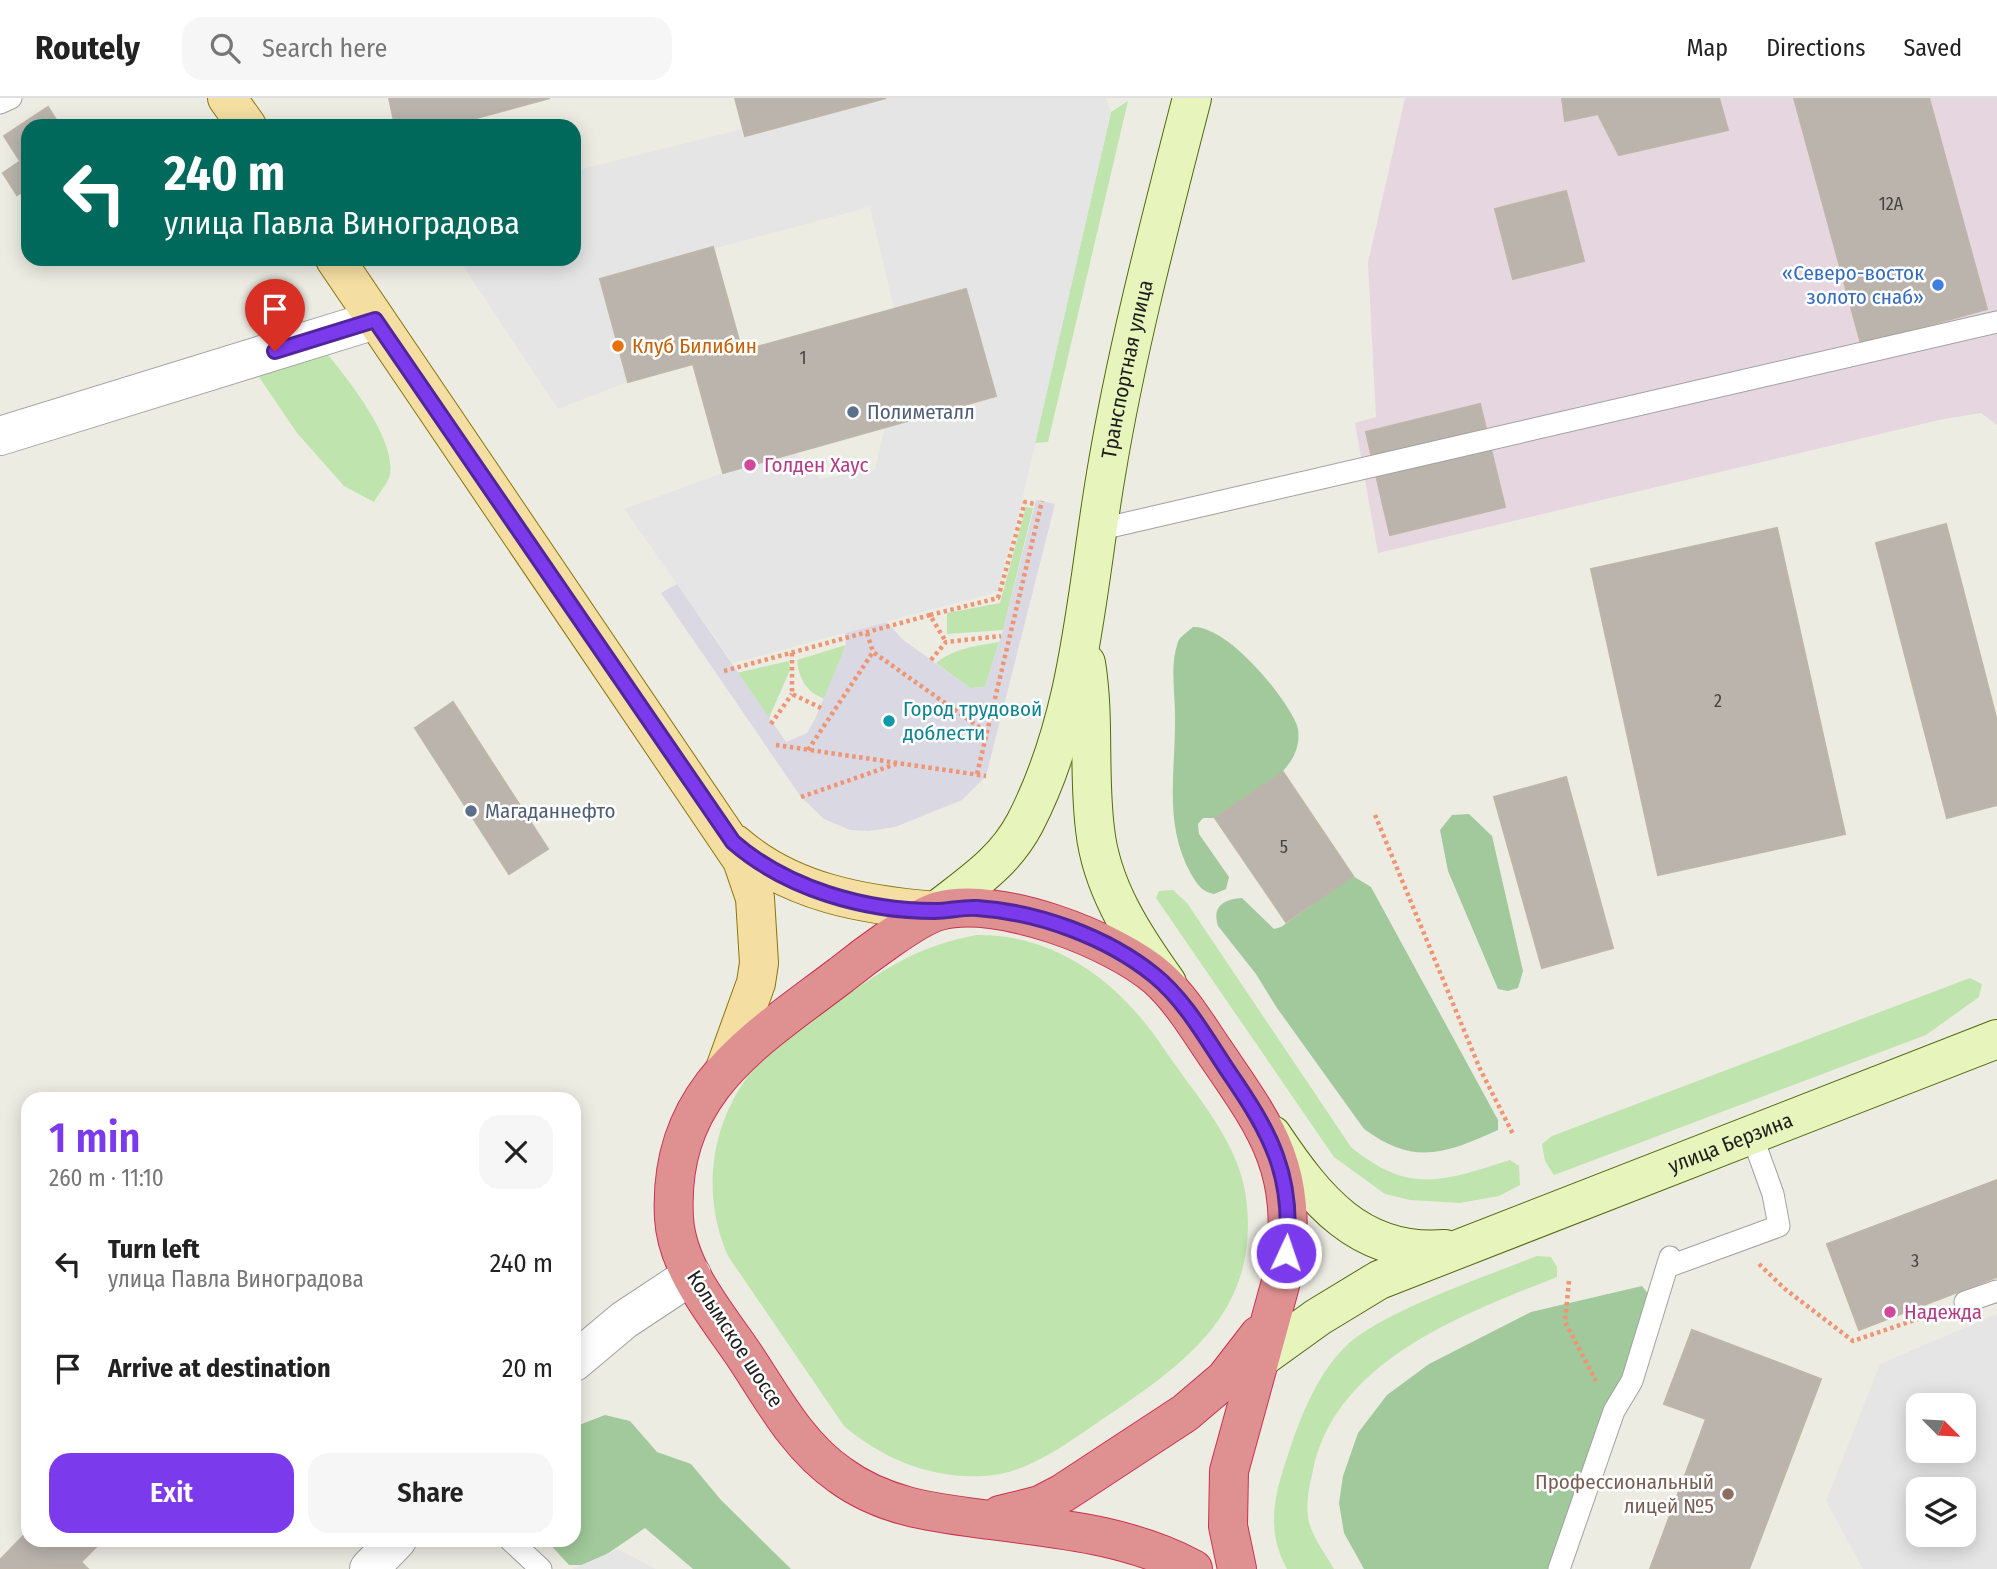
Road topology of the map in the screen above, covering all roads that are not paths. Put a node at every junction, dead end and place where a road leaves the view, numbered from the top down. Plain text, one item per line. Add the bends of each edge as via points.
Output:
1 (10, 98) edge
2 (227, 98) edge
3 (1192, 98) edge
4 (0, 103) edge
5 (242, 119) edge
6 (340, 266) edge
7 (375, 320) junction
8 (1997, 323) edge
9 (0, 436) edge
10 (1097, 530) junction
11 (1083, 644) junction
12 (733, 842) junction
13 (936, 911) junction
14 (1182, 1004) junction
15 (1997, 1039) edge
16 (726, 1066) junction
17 (1260, 1118) junction
18 (1751, 1133) junction
19 (1464, 1245) junction
20 (691, 1275) junction
21 (1997, 1290) edge
22 (1278, 1293) junction
23 (1965, 1302) road end
24 (581, 1356) edge
25 (1260, 1359) junction
26 (1207, 1397) junction
27 (960, 1516) junction
28 (390, 1547) edge
29 (517, 1547) edge
30 (369, 1569) edge
31 (541, 1569) edge
32 (1193, 1569) edge
33 (1237, 1569) edge
34 (1559, 1569) edge

1 - 4 lane
2 - 5 main road
3 - 10 main road, Транспортная улица via 1138,314
6 - 7 main road, Колымское шоссе
7 - 9 street
7 - 12 main road, Колымское шоссе
8 - 10 lane
10 - 11 main road, Транспортная улица
11 - 13 main road, Транспортная улица via 1060,735 1025,824 987,874
11 - 14 main road, Транспортная улица via 1093,704 1095,830 1103,867 1141,947
12 - 13 main road, Колымское шоссе via 760,864 826,892 875,906
12 - 16 main road, Колымское шоссе via 755,898 759,962
13 - 14 highway, Колымское шоссе via 979,908 1080,933 1143,967
13 - 16 highway, Колымское шоссе via 869,954
14 - 17 highway, Колымское шоссе
15 - 18 main road, улица Берзина
16 - 20 highway, Колымское шоссе via 704,1096 680,1159 674,1220
17 - 19 main road, улица Берзина via 1312,1192 1350,1225 1408,1249
17 - 22 highway, Колымское шоссе via 1281,1164 1286,1189 1288,1238
18 - 19 main road, улица Берзина
18 - 34 lane via 1779,1226 1668,1262 1632,1381 1614,1411
19 - 25 main road, улица Берзина via 1368,1286
20 - 24 street via 624,1320
20 - 27 highway, Колымское шоссе via 815,1455 853,1484 887,1501
21 - 23 lane
22 - 25 highway, Колымское шоссе
22 - 26 highway, Колымское шоссе via 1249,1351
25 - 26 main road, улица Берзина
25 - 33 highway, Колымское шоссе via 1229,1471 1228,1526
26 - 27 highway, Колымское шоссе via 1063,1493 1014,1513
27 - 32 highway, Колымское шоссе via 1120,1540
28 - 30 street
29 - 31 lane

